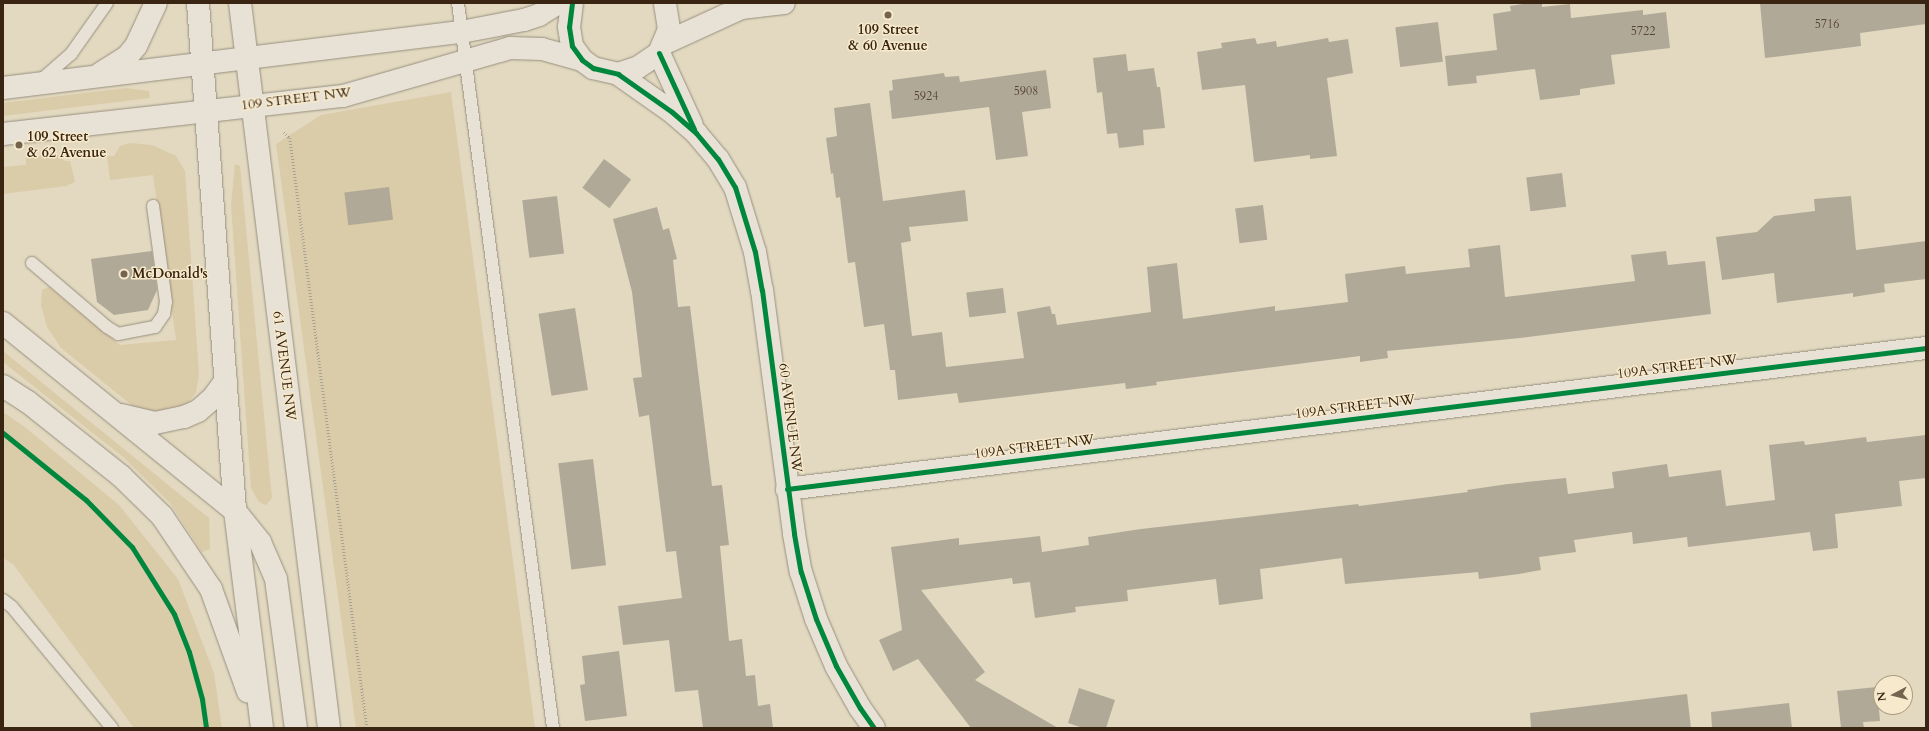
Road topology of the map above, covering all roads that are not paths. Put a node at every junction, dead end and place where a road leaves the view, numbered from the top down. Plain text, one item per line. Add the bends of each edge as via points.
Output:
1 (107, 3) edge
2 (156, 3) edge
3 (198, 3) edge
4 (240, 3) edge
5 (458, 3) edge
6 (558, 3) edge
7 (572, 3) edge
8 (665, 3) edge
9 (784, 3) edge
10 (734, 6) edge
11 (461, 32) junction
12 (662, 48) junction
13 (247, 60) junction
14 (582, 60) junction
15 (464, 62) junction
16 (202, 64) junction
17 (618, 74) junction
18 (95, 76) junction
19 (36, 84) junction
20 (3, 88) edge
21 (252, 106) junction
22 (206, 110) junction
23 (696, 133) junction
24 (3, 134) edge
25 (153, 206) dead end
26 (32, 263) dead end
27 (3, 323) edge
28 (1926, 348) edge
29 (226, 380) junction
30 (3, 386) edge
31 (116, 414) junction
32 (787, 489) junction
33 (235, 511) junction
34 (3, 600) edge
35 (112, 728) edge
36 (262, 728) edge
37 (296, 728) edge
38 (329, 728) edge
39 (553, 728) edge
40 (874, 728) edge

1 - 19 lane via 71,54
2 - 18 main road via 136,46 120,62
3 - 16 main road
4 - 13 main road, 61 AVENUE NW
5 - 11 lane
6 - 11 main road via 539,15 524,20
7 - 14 main road via 569,27 572,46
8 - 12 main road via 669,30
9 - 10 main road
10 - 12 main road
11 - 13 main road
11 - 15 lane
12 - 17 main road via 637,68
12 - 23 main road, 60 AVENUE NW
13 - 16 main road
13 - 21 main road, 61 AVENUE NW
14 - 15 main road, 109 STREET NW via 542,49 510,48
14 - 17 main road, 109 STREET NW via 593,68
15 - 21 main road, 109 STREET NW via 343,96
15 - 39 lane
16 - 18 main road
16 - 22 main road
17 - 23 main road, 60 AVENUE NW via 672,112
18 - 19 main road
19 - 20 main road
21 - 22 main road, 109 STREET NW
21 - 38 main road, 61 AVENUE NW
22 - 24 main road, 109 STREET NW
22 - 29 main road
23 - 32 main road, 60 AVENUE NW via 718,159 735,187 755,252
25 - 26 lane via 166,302 164,314 155,327 118,334
27 - 31 main road
28 - 32 main road, 109A STREET NW
29 - 31 main road via 213,398 198,411 184,417 155,422
29 - 33 main road
30 - 36 main road via 28,402 120,476 162,516 211,589
31 - 33 main road
32 - 40 main road, 60 AVENUE NW via 801,572 816,619 836,666
33 - 36 main road
33 - 37 main road via 260,542 276,578
34 - 35 lane via 12,607

